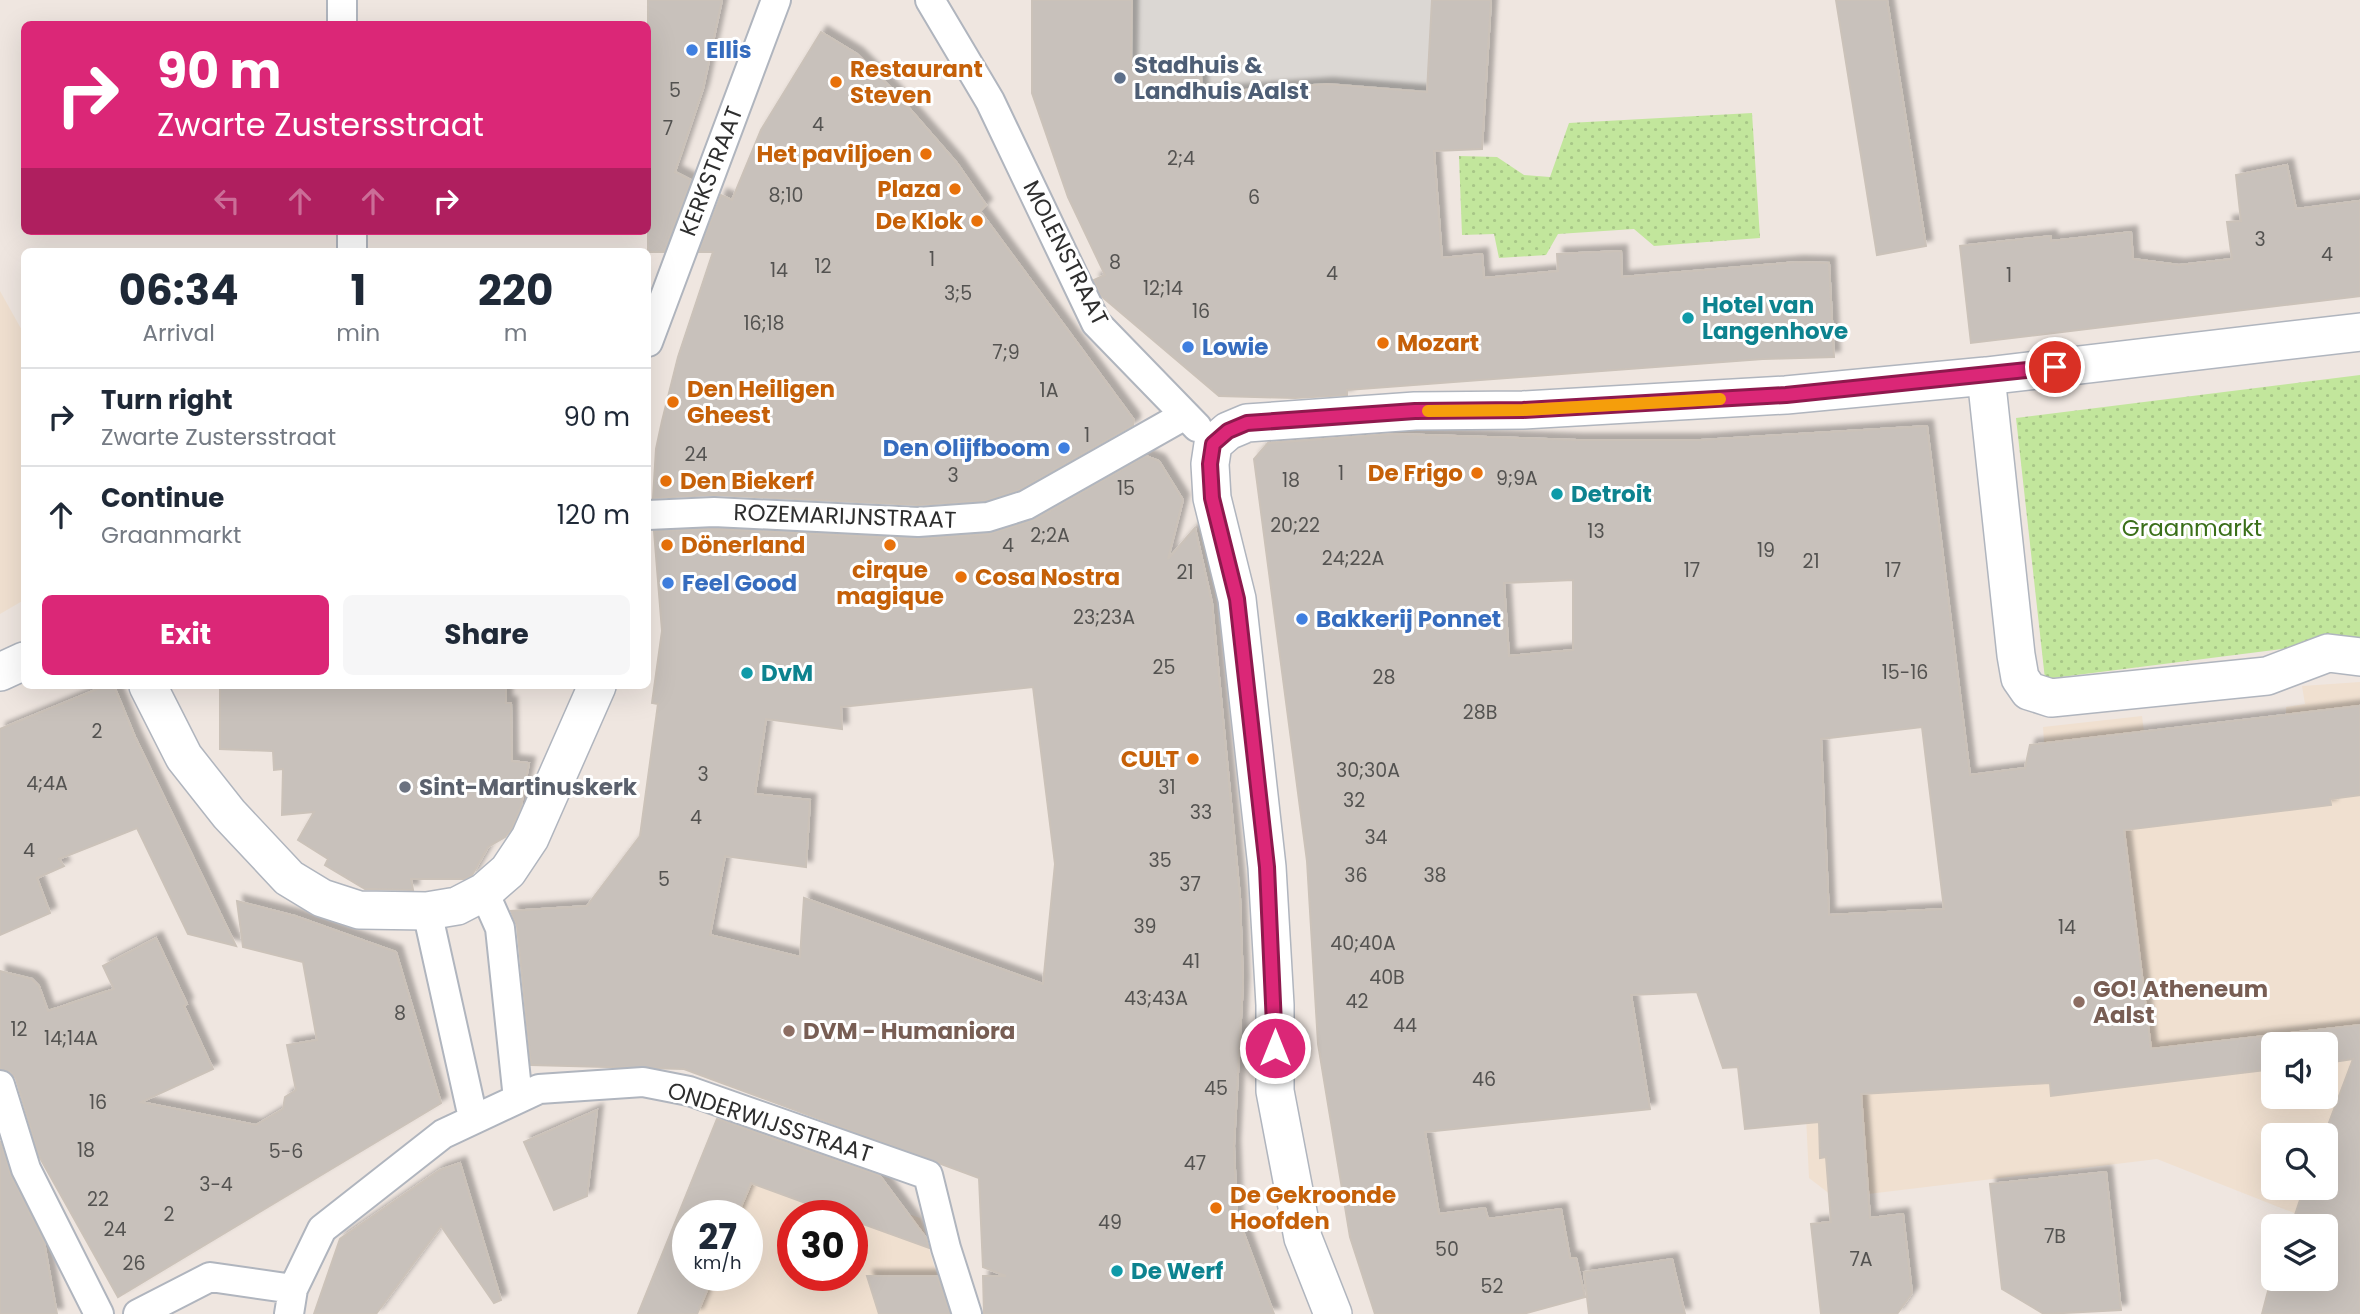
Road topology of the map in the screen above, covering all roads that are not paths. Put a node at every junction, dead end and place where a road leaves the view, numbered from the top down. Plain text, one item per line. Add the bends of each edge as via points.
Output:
1 (342, 0) edge
2 (776, 0) edge
3 (930, 0) edge
4 (342, 21) edge
5 (2360, 332) edge
6 (651, 334) edge
7 (1986, 376) junction
8 (1185, 415) junction
9 (1213, 444) junction
10 (651, 515) edge
11 (2360, 657) edge
12 (21, 662) edge
13 (0, 672) edge
14 (150, 689) edge
15 (596, 689) edge
16 (484, 892) junction
17 (427, 911) junction
18 (0, 1085) edge
19 (518, 1099) junction
20 (473, 1118) junction
21 (291, 1301) edge
22 (99, 1314) edge
23 (138, 1314) edge
24 (967, 1314) edge
25 (1333, 1314) edge

1 - 4 street
2 - 6 street, KERKSTRAAT
3 - 8 street, MOLENSTRAAT via 990,102 1096,323
5 - 7 street
7 - 9 street via 1786,395 1247,423
7 - 11 street via 2016,656 2020,677 2029,691 2051,698 2240,679 2267,676 2328,653
8 - 9 street, MOLENSTRAAT
8 - 10 street, ROZEMARIJNSTRAAT via 1026,505 988,517 918,522 715,512
9 - 25 street via 1212,498 1237,599 1267,867 1275,1091 1303,1238
12 - 13 street
14 - 17 street via 184,757 289,878 322,898 359,910
15 - 16 street via 530,838 508,871
16 - 17 street via 457,906
16 - 19 street via 500,928
17 - 20 street
18 - 22 street via 26,1168
19 - 20 street, ONDERWIJSSTRAAT
19 - 24 street, ONDERWIJSSTRAAT via 539,1089 643,1082 689,1091 929,1175
20 - 21 street, ONDERWIJSSTRAAT via 443,1134 322,1229
21 - 23 street via 210,1277

